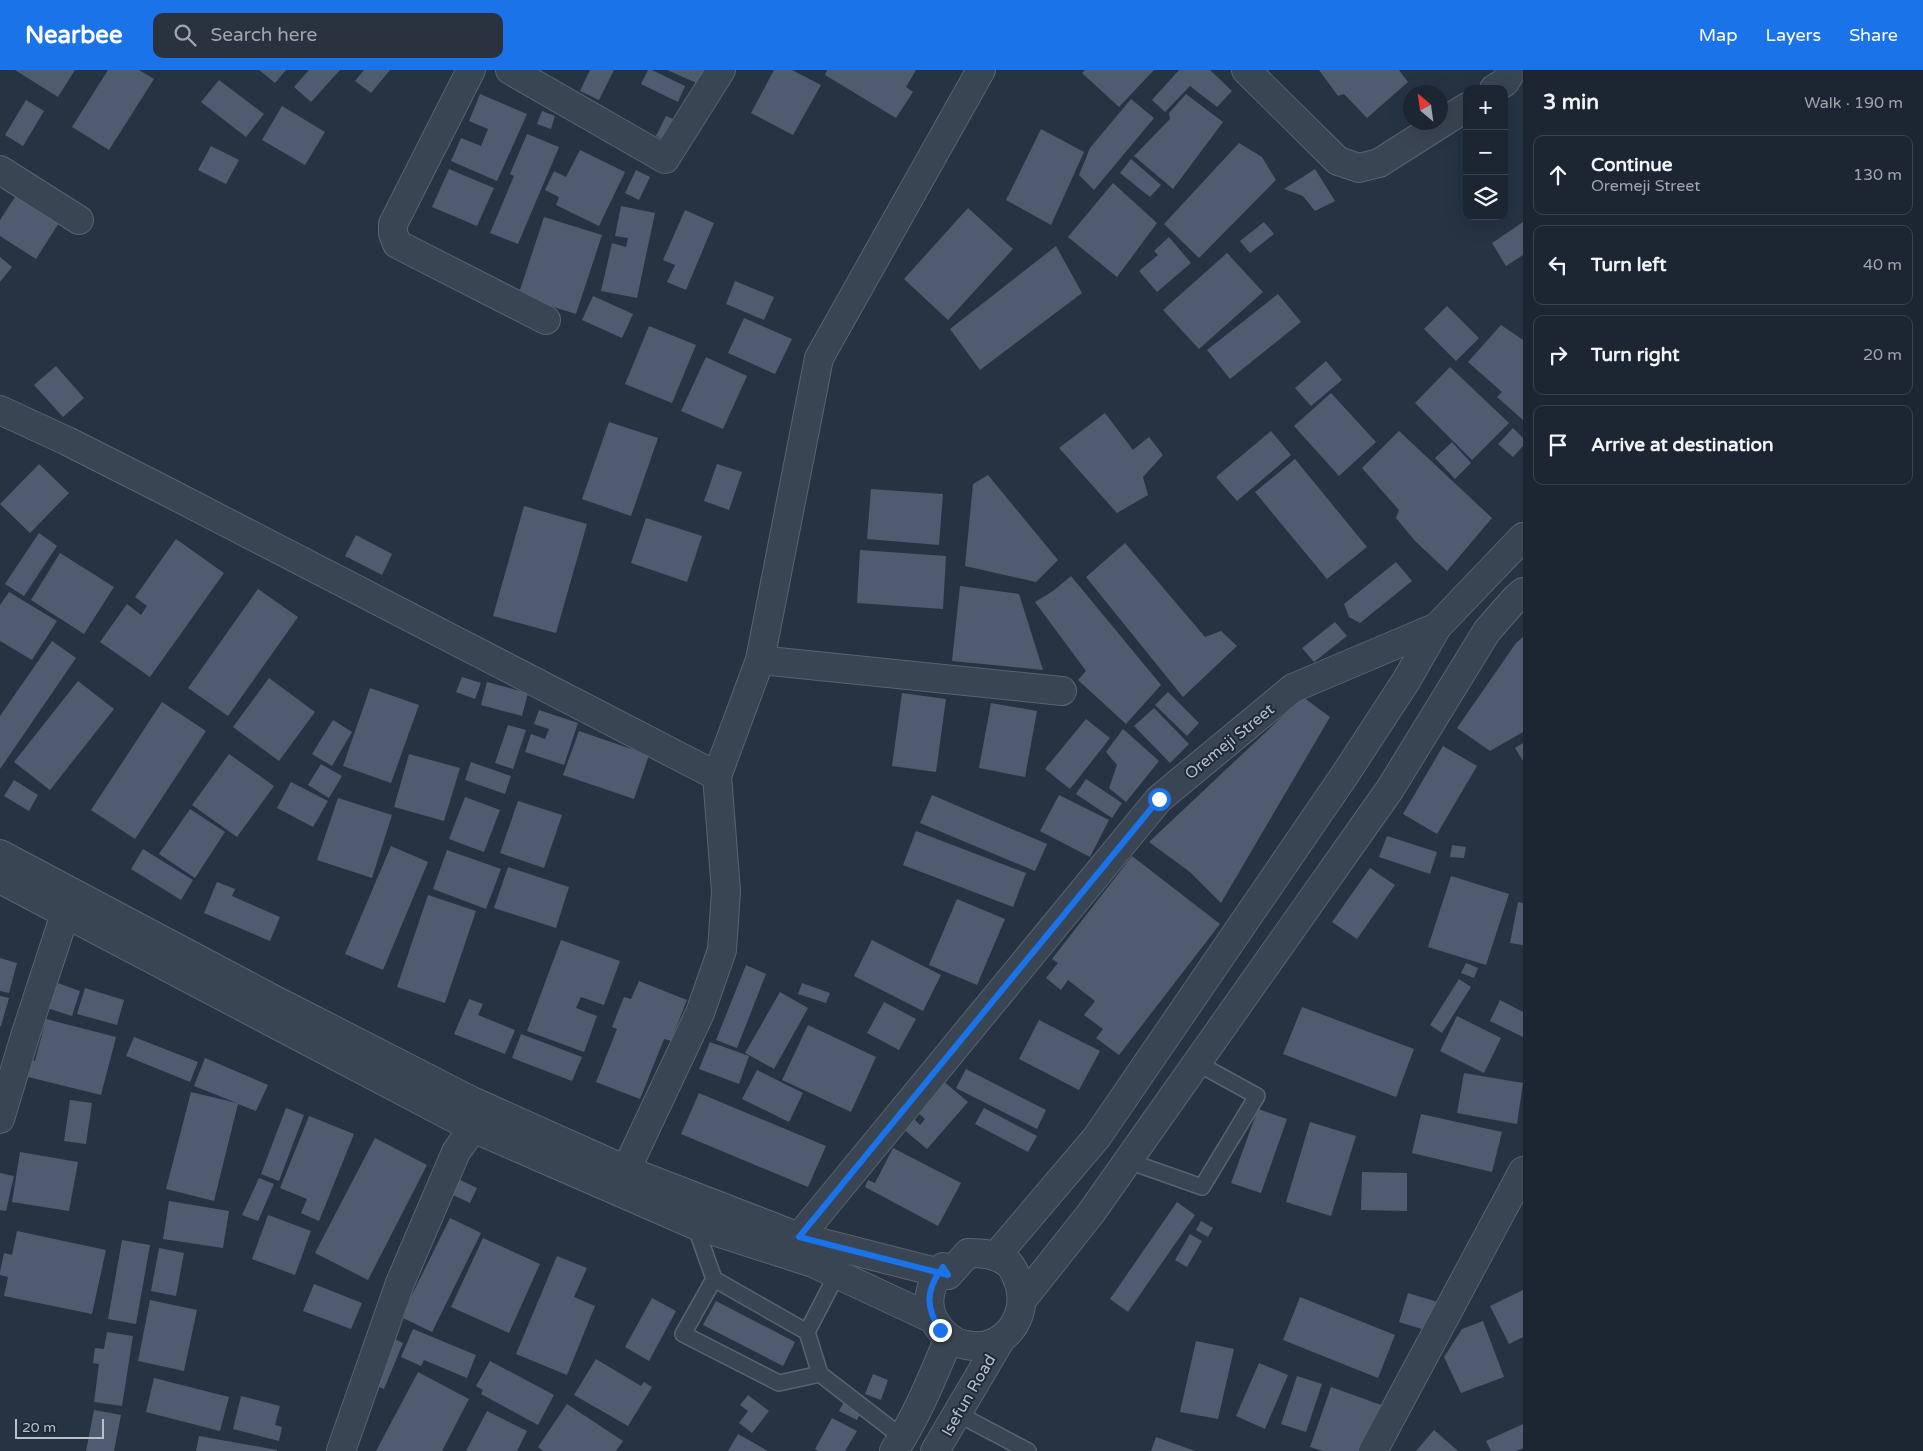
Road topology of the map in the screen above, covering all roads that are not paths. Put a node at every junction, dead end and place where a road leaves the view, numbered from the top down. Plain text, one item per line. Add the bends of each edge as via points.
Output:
1 (471, 70) edge
2 (510, 70) edge
3 (722, 70) edge
4 (980, 70) edge
5 (1246, 70) edge
6 (1512, 70) edge
7 (1500, 85) edge
8 (1463, 109) edge
9 (0, 170) edge
10 (80, 220) dead end
11 (546, 320) dead end
12 (0, 410) edge
13 (1523, 538) edge
14 (1523, 592) edge
15 (1437, 627) junction
16 (760, 660) junction
17 (1062, 691) dead end
18 (717, 776) junction
19 (0, 854) edge
20 (0, 880) edge
21 (65, 914) junction
22 (1197, 1063) junction
23 (0, 1120) edge
24 (473, 1128) junction
25 (1128, 1161) junction
26 (626, 1170) junction
27 (1523, 1171) edge
28 (695, 1225) junction
29 (799, 1237) junction
30 (996, 1256) junction
31 (837, 1274) junction
32 (948, 1275) junction
33 (714, 1279) junction
34 (1022, 1300) junction
35 (941, 1328) junction
36 (807, 1332) junction
37 (1001, 1339) junction
38 (820, 1374) junction
39 (958, 1414) junction
40 (898, 1444) edge
41 (341, 1451) edge
42 (935, 1451) edge
43 (1028, 1451) edge
44 (1374, 1451) edge

1 - 11 street via 393,224 393,233 397,244
2 - 3 street via 666,159
4 - 16 street via 819,358
5 - 8 street via 1338,161 1359,168 1379,163
6 - 7 street
9 - 10 street
12 - 18 street via 160,488
13 - 15 street
14 - 22 street via 1487,630 1390,789
15 - 29 street, Oremeji Street via 1293,688 1159,799
15 - 30 street via 1406,681 1338,784 1096,1137
16 - 17 street
16 - 18 street
18 - 26 street via 726,891 722,950 700,1013
19 - 26 street via 472,1101
20 - 21 street
21 - 23 street
21 - 24 street
22 - 25 street
22 - 25 lane via 1257,1096 1202,1186
24 - 28 street
24 - 41 street via 456,1152 400,1283
25 - 34 street
26 - 29 street
27 - 44 street
28 - 31 street via 813,1263
28 - 33 lane
29 - 32 street
30 - 32 street via 968,1253
30 - 34 street via 1009,1264 1016,1275
31 - 35 street
31 - 36 lane
32 - 35 street via 943,1267 934,1278 930,1292 930,1305
33 - 36 lane
33 - 38 lane via 683,1334 779,1383
34 - 37 street, Isefun Road via 1019,1319
35 - 37 street via 961,1344 973,1347 986,1346
35 - 40 street via 930,1384
36 - 38 lane
37 - 39 street, Isefun Road
38 - 40 lane
39 - 42 street, Isefun Road
39 - 43 lane

